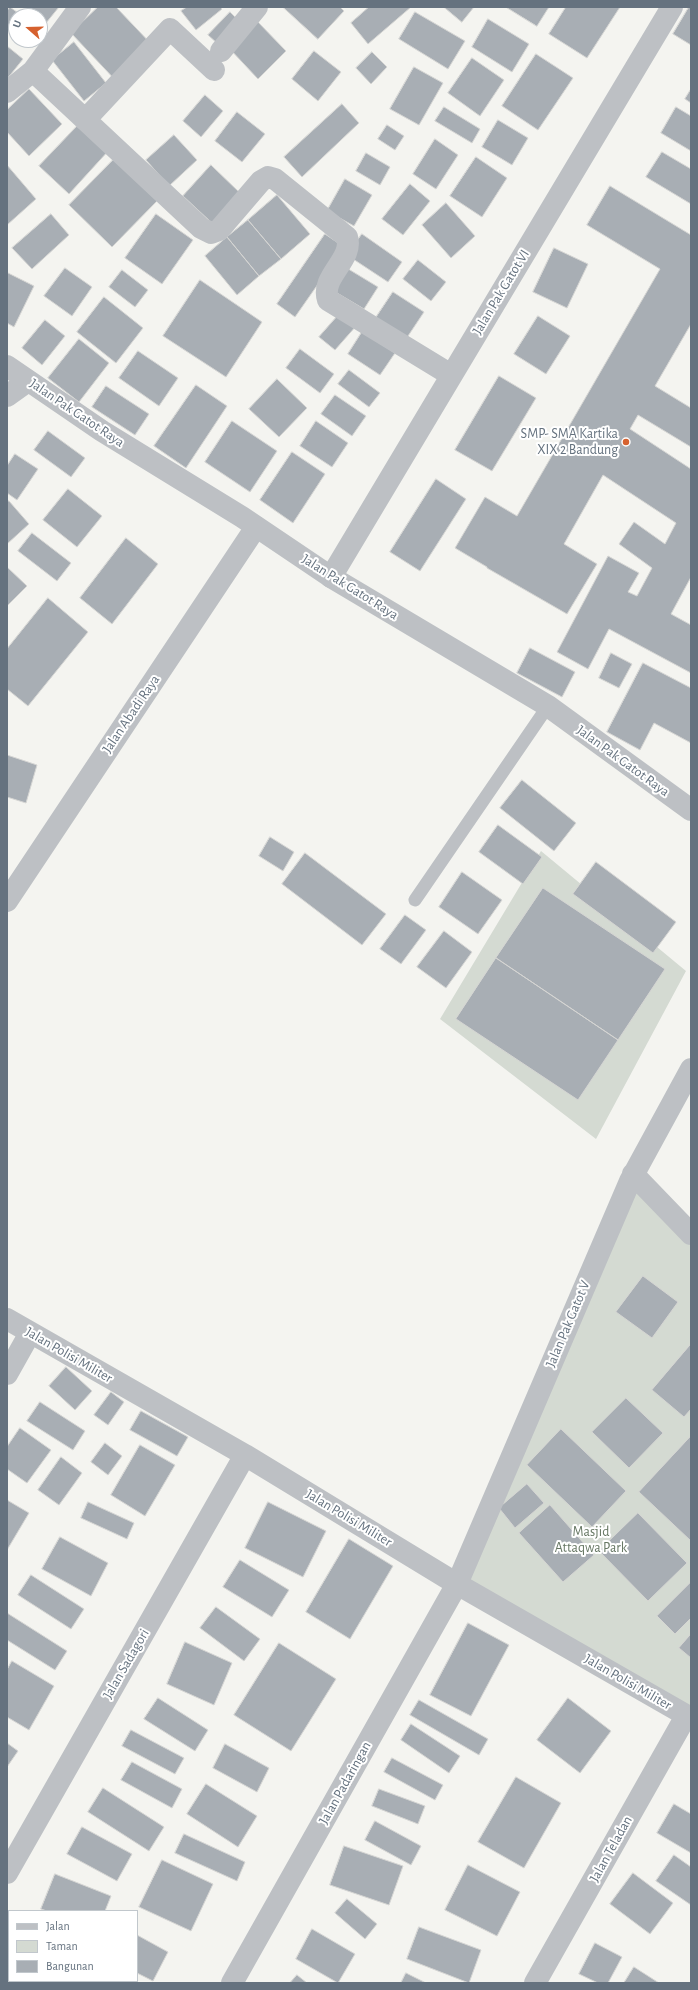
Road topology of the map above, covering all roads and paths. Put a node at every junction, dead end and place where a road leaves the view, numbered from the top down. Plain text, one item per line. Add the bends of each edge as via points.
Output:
1 (80, 7) edge
2 (257, 7) edge
3 (672, 7) edge
4 (33, 71) junction
5 (7, 92) edge
6 (85, 120) junction
7 (7, 366) edge
8 (451, 375) junction
9 (28, 381) junction
10 (7, 396) edge
11 (256, 527) junction
12 (330, 578) junction
13 (548, 706) junction
14 (691, 810) edge
15 (414, 900) dead end
16 (7, 901) edge
17 (691, 1069) edge
18 (634, 1174) junction
19 (691, 1234) edge
20 (7, 1319) edge
21 (30, 1333) junction
22 (7, 1374) edge
23 (245, 1455) junction
24 (457, 1584) junction
25 (689, 1717) edge
26 (7, 1873) edge
27 (232, 1983) edge
28 (535, 1983) edge

1 - 4 street
2 - 6 street via 217,60 170,29
3 - 8 street, Jalan Pak Gatot VI
4 - 5 street
4 - 6 street
6 - 8 street via 201,228 211,233 219,230 261,181 268,177 275,179 347,237 349,242 345,255 328,284 328,300
7 - 9 street, Jalan Pak Gatot Raya
8 - 12 street, Jalan Pak Gatot VI
9 - 10 street
9 - 11 street, Jalan Pak Gatot Raya via 102,431
11 - 12 street, Jalan Pak Gatot Raya
11 - 16 street, Jalan Abadi Raya
12 - 13 street, Jalan Pak Gatot Raya
13 - 14 street, Jalan Pak Gatot Raya
13 - 15 lane
17 - 18 street, Jalan Pak Gatot V
18 - 19 street
18 - 24 street, Jalan Pak Gatot V
20 - 21 street, Jalan Polisi Militer
21 - 22 street
21 - 23 street, Jalan Polisi Militer
23 - 24 street, Jalan Polisi Militer
23 - 26 street, Jalan Sadagori
24 - 25 street, Jalan Polisi Militer
24 - 27 street, Jalan Padaringan
25 - 28 street, Jalan Teladan

